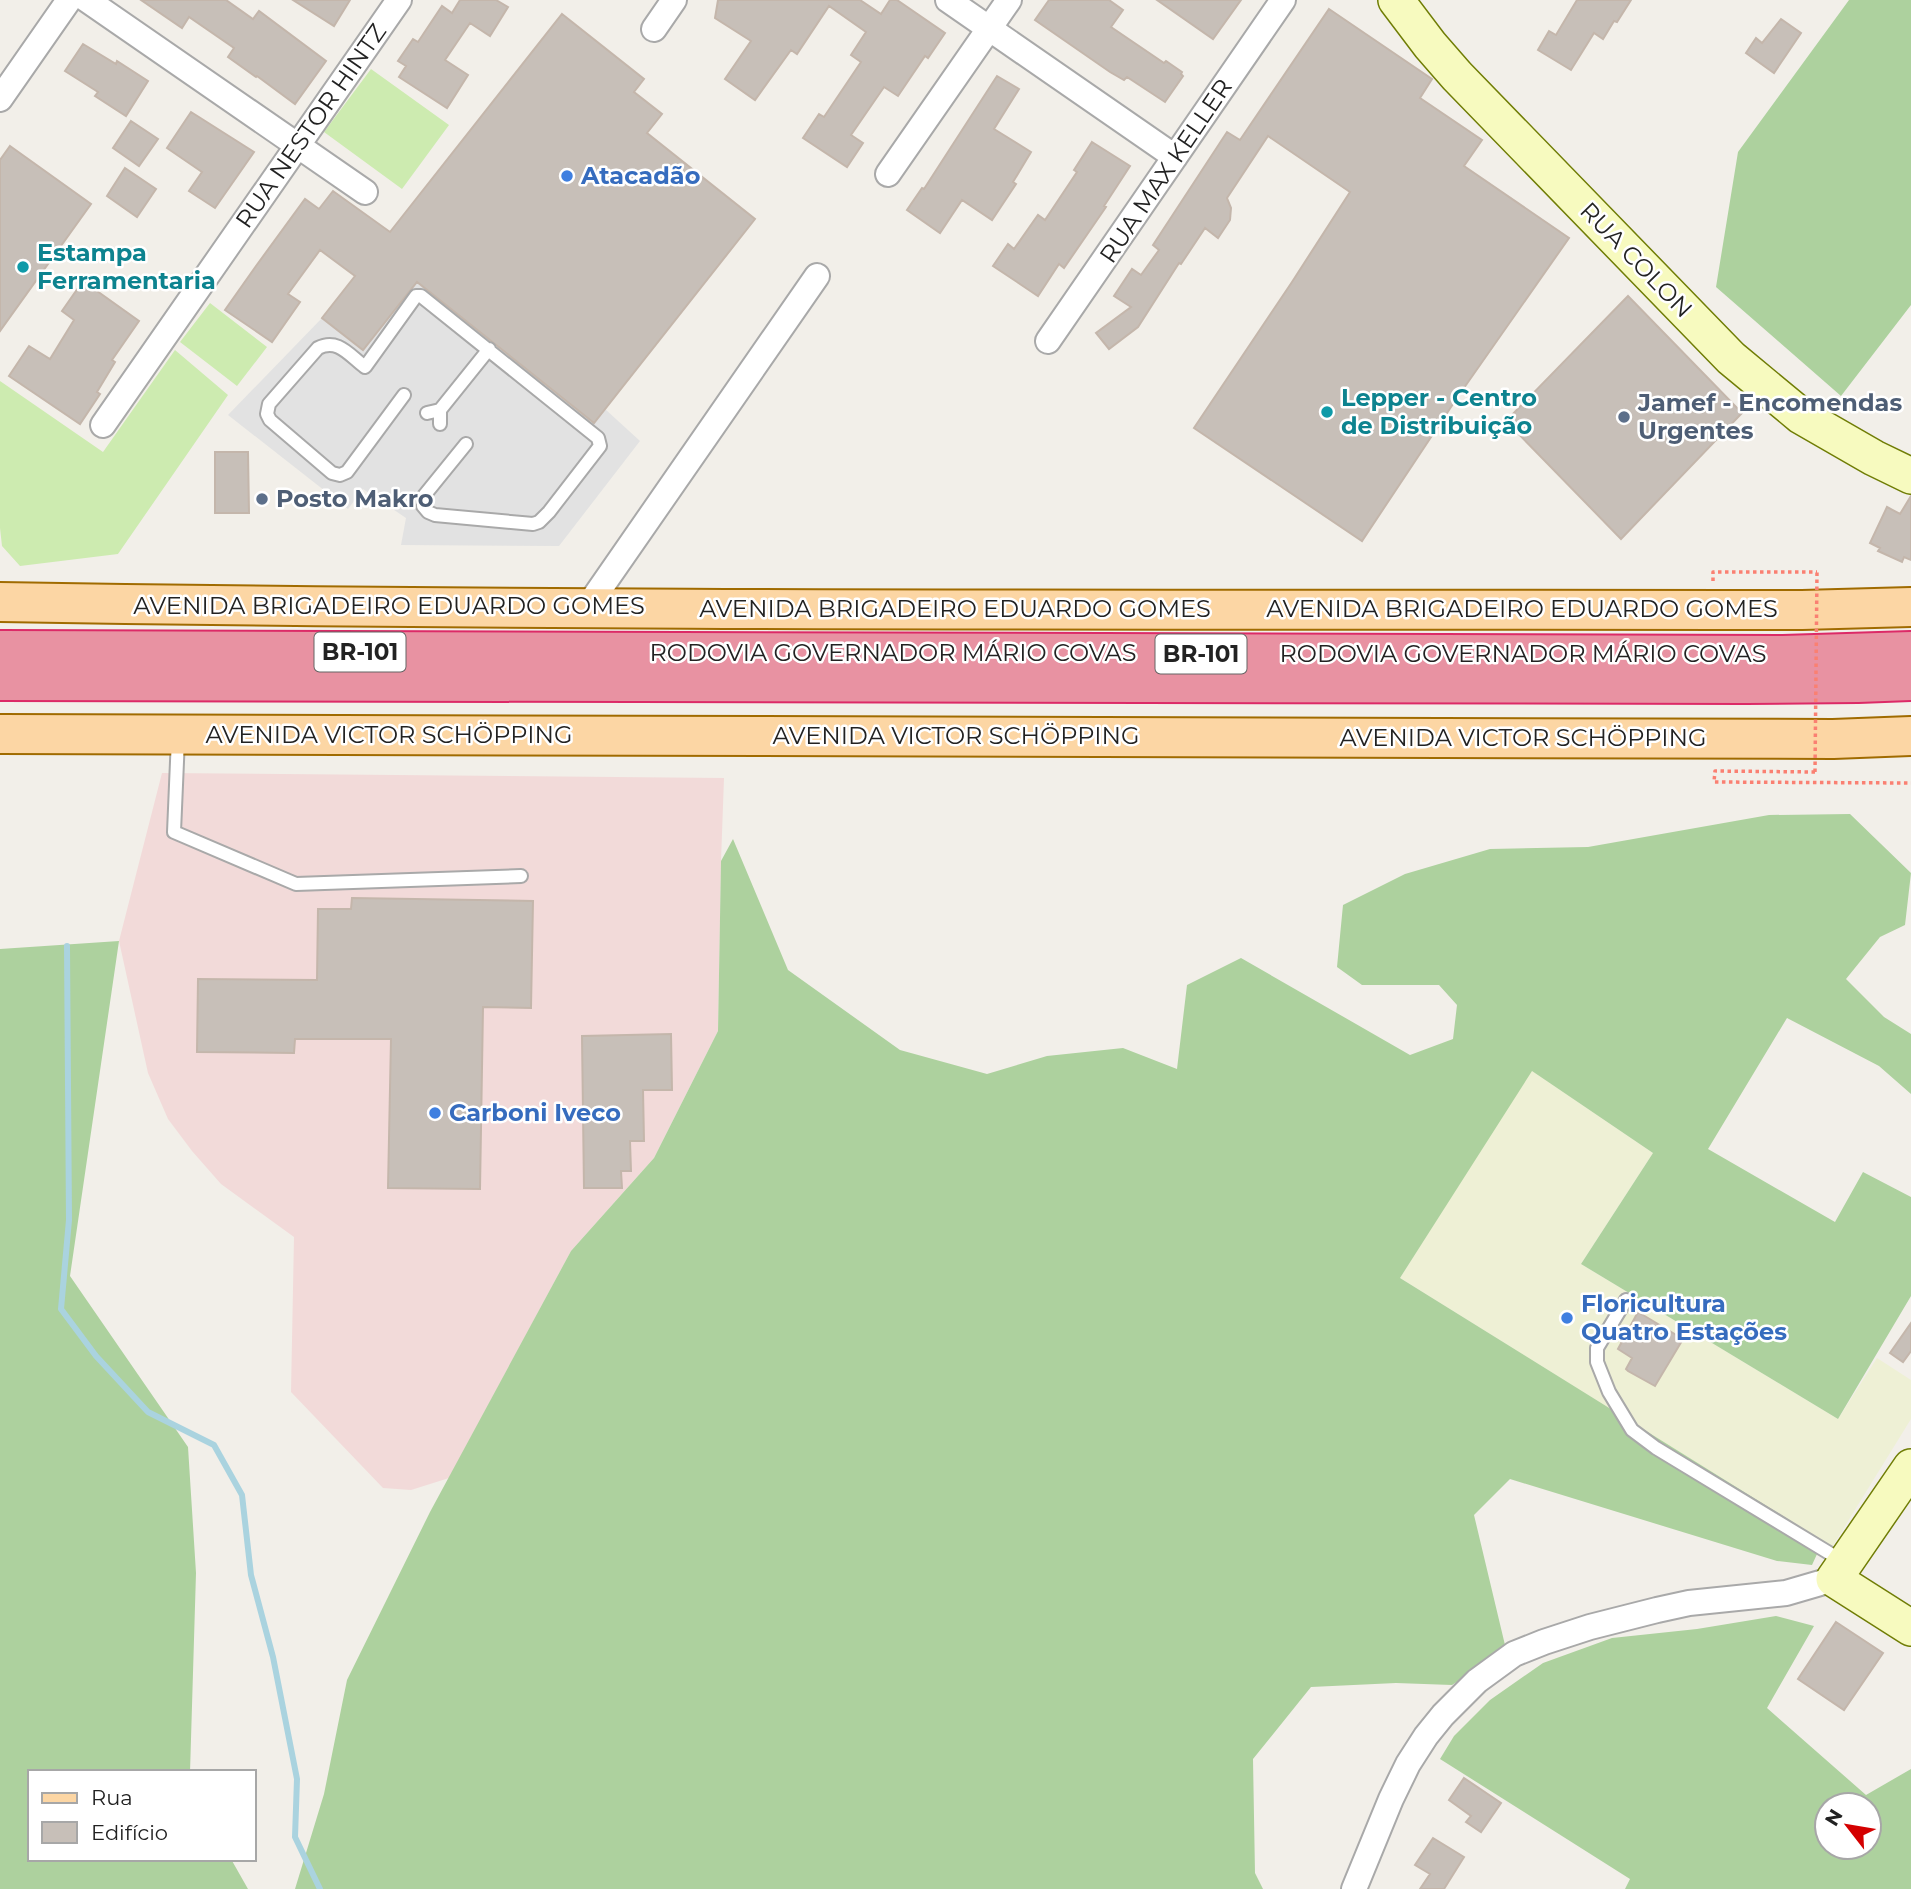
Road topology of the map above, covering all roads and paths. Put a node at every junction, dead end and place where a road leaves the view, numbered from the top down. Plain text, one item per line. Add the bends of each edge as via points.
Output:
1 (69, 0) edge
2 (87, 0) edge
3 (399, 0) edge
4 (674, 0) edge
5 (948, 0) edge
6 (1009, 0) edge
7 (1283, 0) edge
8 (1396, 0) edge
9 (989, 28) junction
10 (654, 29) dead end
11 (0, 99) edge
12 (298, 146) junction
13 (1175, 157) junction
14 (888, 174) dead end
15 (365, 192) dead end
16 (817, 276) dead end
17 (1048, 341) dead end
18 (489, 349) junction
19 (404, 395) dead end
20 (436, 416) dead end
21 (103, 425) dead end
22 (466, 444) dead end
23 (1911, 476) edge
24 (1817, 572) dead end
25 (0, 602) edge
26 (1911, 607) edge
27 (586, 609) junction
28 (0, 635) edge
29 (0, 650) edge
30 (1911, 652) edge
31 (71, 666) junction
32 (0, 681) edge
33 (1911, 681) edge
34 (0, 694) edge
35 (0, 734) edge
36 (178, 734) junction
37 (1911, 736) edge
38 (1911, 783) edge
39 (521, 876) dead end
40 (1626, 1300) dead end
41 (1911, 1467) edge
42 (1839, 1571) junction
43 (1911, 1628) edge
44 (1354, 1889) edge

1 - 11 street
2 - 12 street
3 - 12 street, RUA NESTOR HINTZ
4 - 10 street
5 - 9 street
6 - 9 street
7 - 13 street, RUA MAX KELLER
8 - 23 street, RUA COLON via 1457,76 1731,358 1801,416
9 - 13 street
9 - 14 street
12 - 15 street
12 - 21 street, RUA NESTOR HINTZ
13 - 17 street, RUA MAX KELLER
16 - 27 street
18 - 19 lane via 427,299 416,296 365,367 335,344 326,344 269,404 267,414 332,473 340,475
18 - 20 lane
18 - 22 lane via 598,438 600,446 549,512 533,524 428,512 424,497
24 - 38 path, bridge via 1815,772 1715,771 1714,782
25 - 27 main road, AVENIDA BRIGADEIRO EDUARDO GOMES
26 - 27 main road, AVENIDA BRIGADEIRO EDUARDO GOMES
28 - 31 highway
29 - 31 highway, RODOVIA GOVERNADOR MÁRIO COVAS / BR-101
30 - 31 highway, RODOVIA GOVERNADOR MÁRIO COVAS / BR-101
31 - 32 highway, RODOVIA GOVERNADOR MÁRIO COVAS / BR-101
31 - 33 highway, RODOVIA GOVERNADOR MÁRIO COVAS / BR-101 via 1746,684
31 - 34 highway
35 - 36 main road, AVENIDA VICTOR SCHÖPPING
36 - 37 main road, AVENIDA VICTOR SCHÖPPING
36 - 39 lane via 174,832 296,884
40 - 42 lane via 1597,1348 1597,1362 1632,1430
41 - 42 street
42 - 43 street
42 - 44 street via 1786,1593 1657,1610 1514,1654 1477,1681 1426,1736 1391,1799

